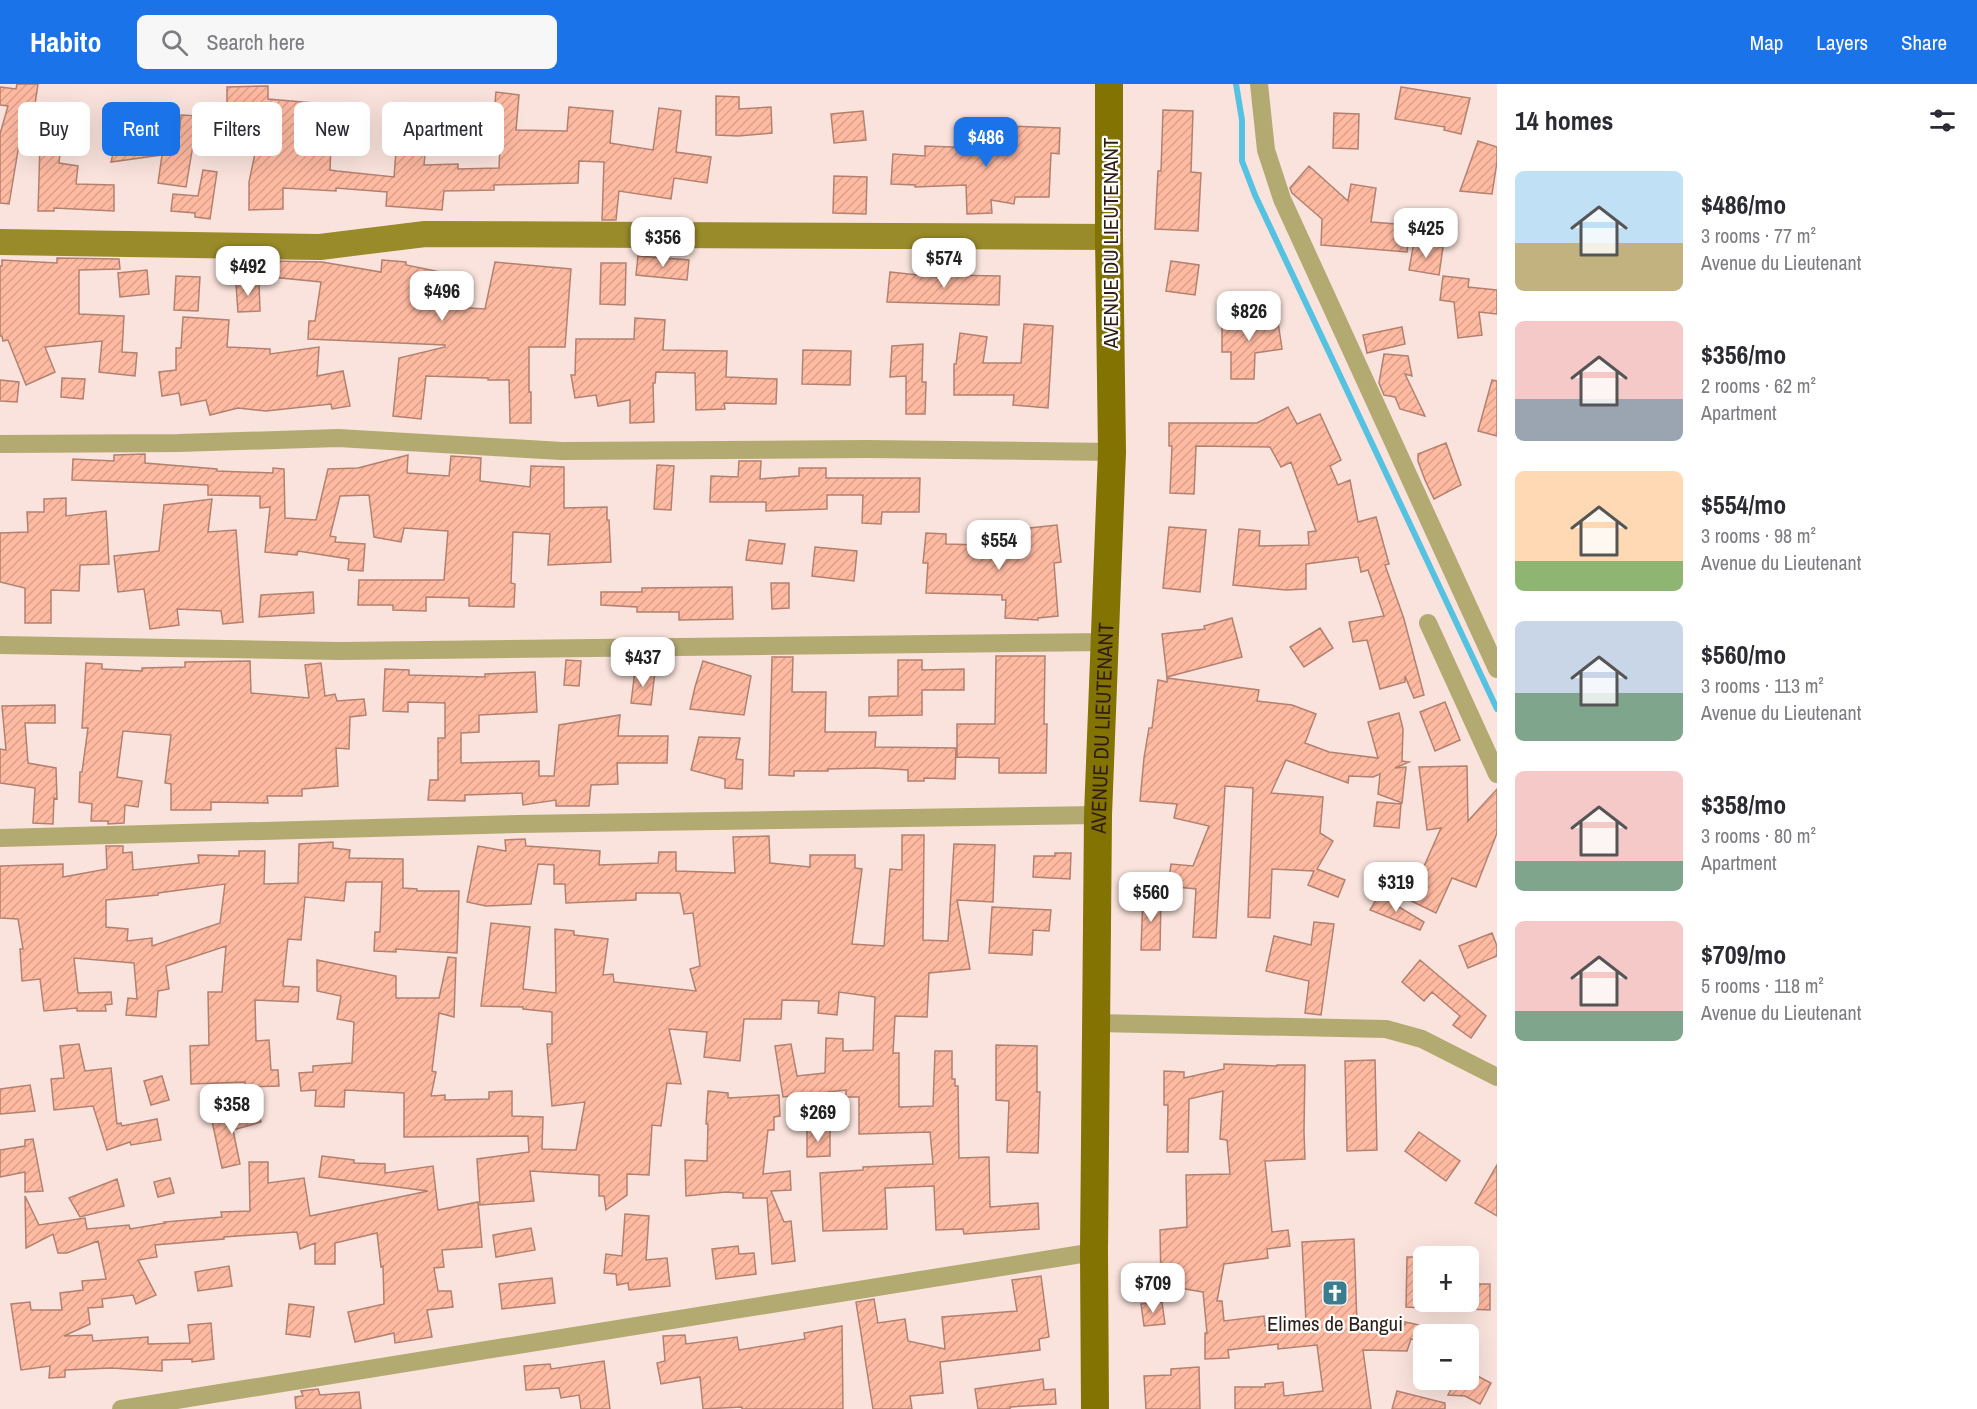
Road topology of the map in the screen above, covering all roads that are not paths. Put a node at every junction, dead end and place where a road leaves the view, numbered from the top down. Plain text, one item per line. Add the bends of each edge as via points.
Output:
1 (1109, 84) edge
2 (1259, 84) edge
3 (1109, 237) junction
4 (0, 242) edge
5 (0, 444) edge
6 (1112, 452) junction
7 (1428, 624) dead end
8 (1104, 642) junction
9 (0, 645) edge
10 (1497, 669) edge
11 (1497, 774) edge
12 (1098, 815) junction
13 (0, 838) edge
14 (1096, 1023) junction
15 (1497, 1077) edge
16 (1094, 1251) junction
17 (121, 1409) edge
18 (1095, 1409) edge

1 - 3 main road, AVENUE DU LIEUTENANT
2 - 10 street via 1266,150 1282,199
3 - 4 street via 425,234 320,247
3 - 6 main road, AVENUE DU LIEUTENANT
5 - 6 street via 338,438 562,450
6 - 8 main road, AVENUE DU LIEUTENANT
7 - 11 street
8 - 9 street via 340,651
8 - 12 main road, AVENUE DU LIEUTENANT
12 - 13 street via 518,824
12 - 14 main road, AVENUE DU LIEUTENANT
14 - 15 street via 1386,1029 1422,1039
14 - 16 main road, AVENUE DU LIEUTENANT
16 - 17 street
16 - 18 main road, AVENUE DU LIEUTENANT

